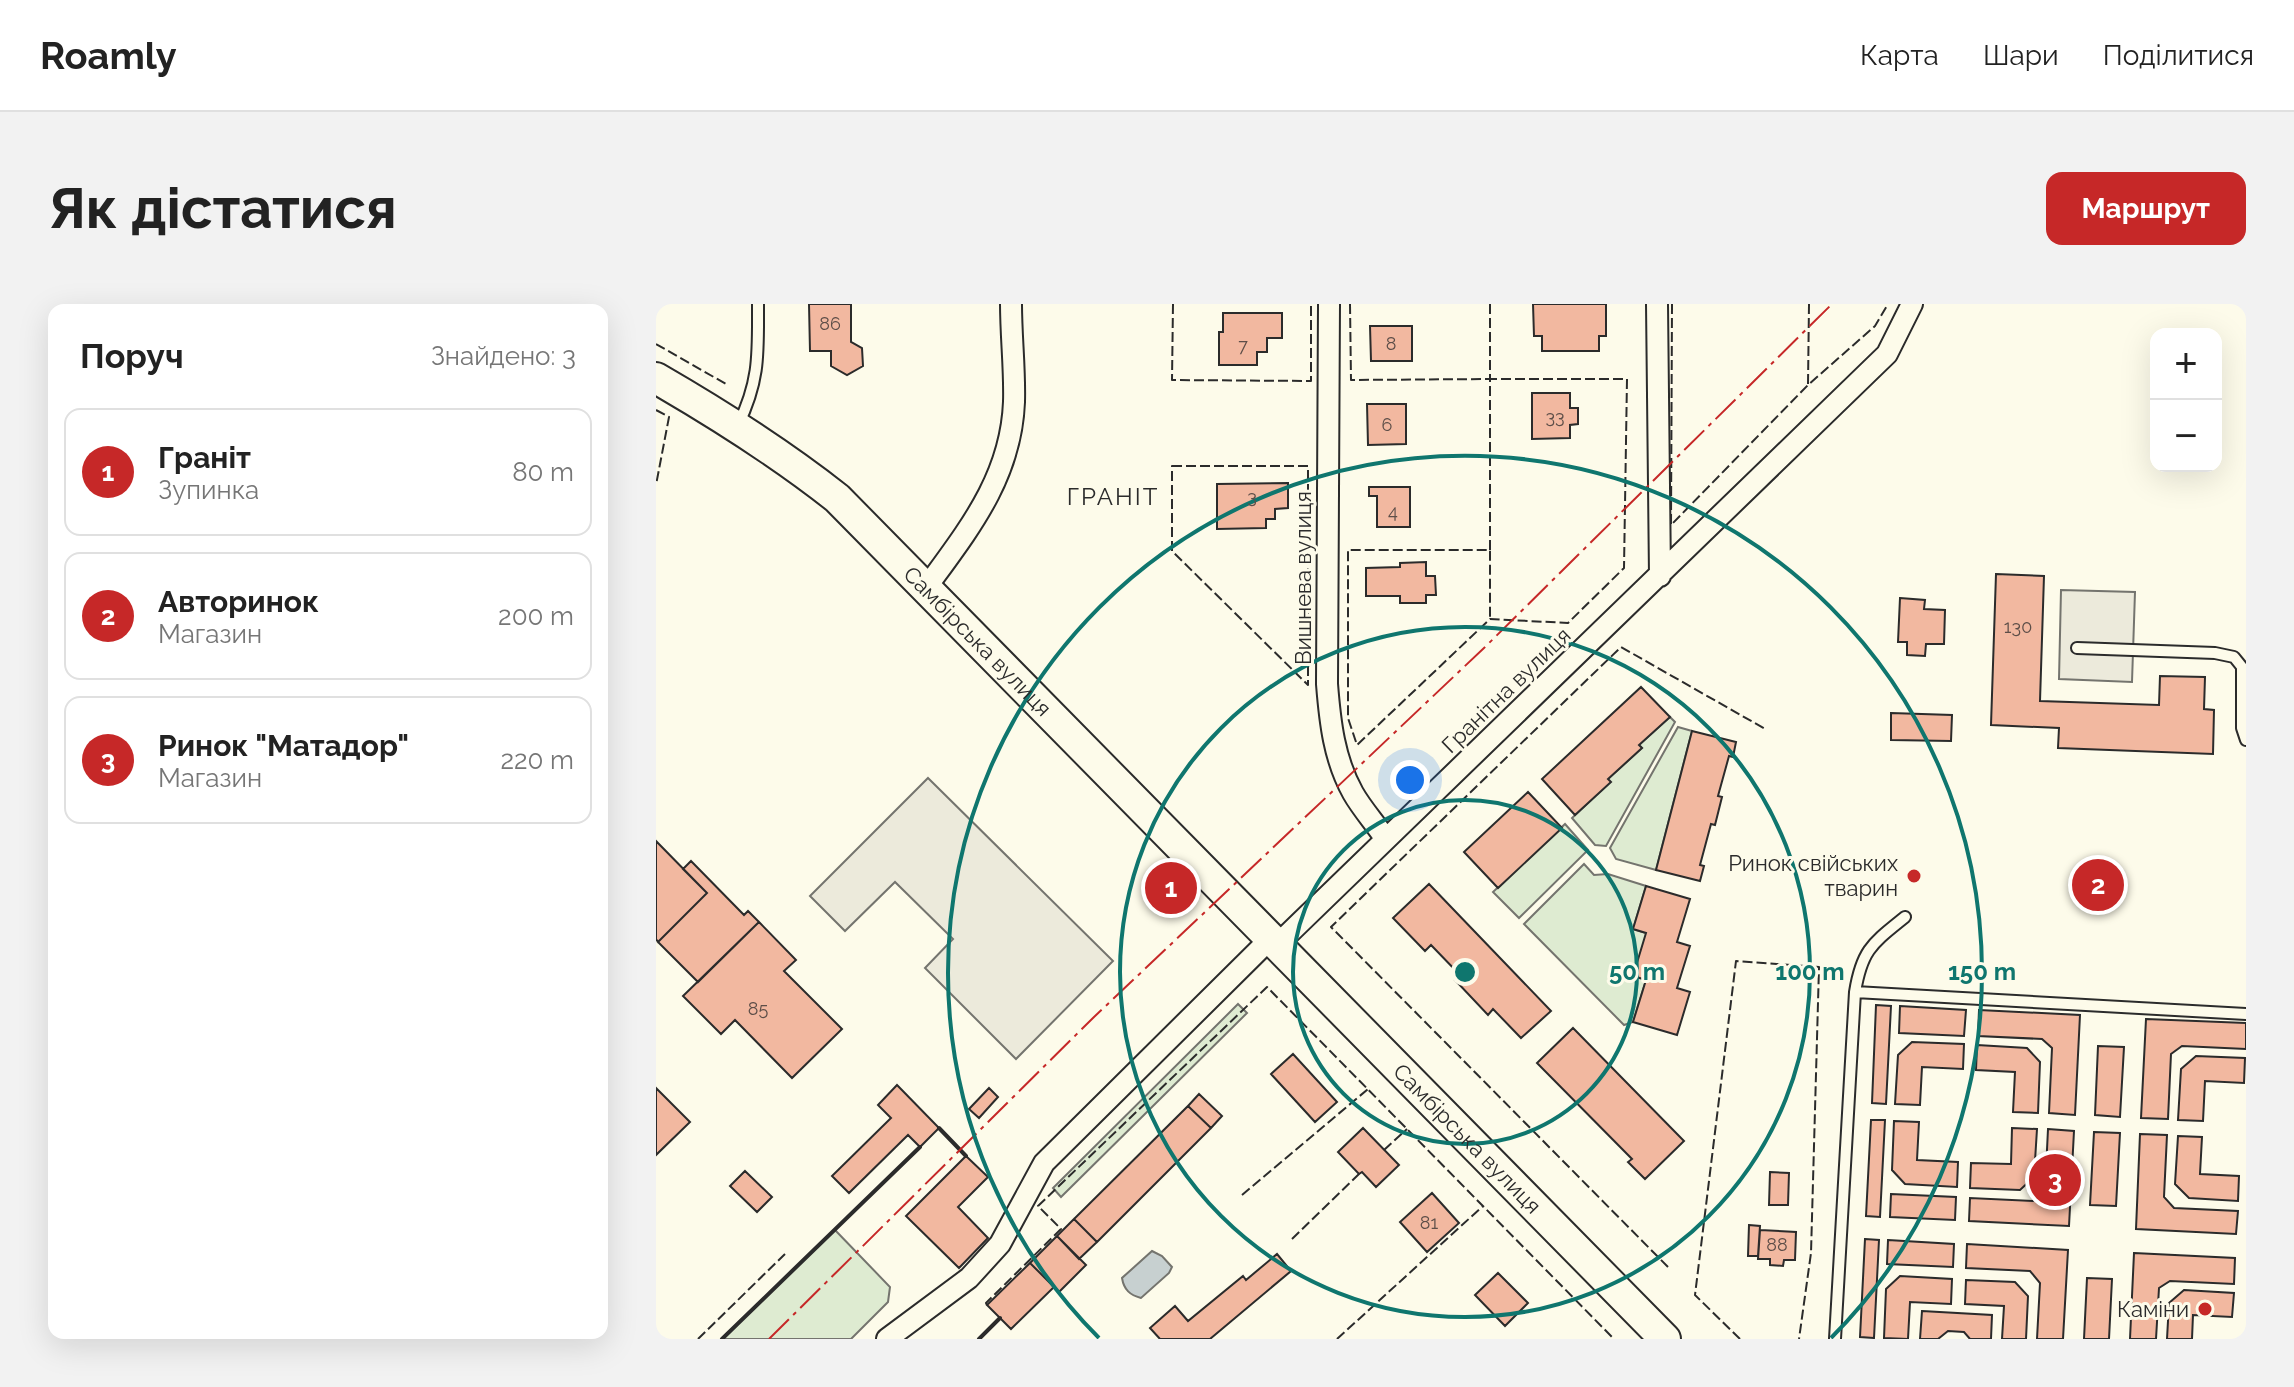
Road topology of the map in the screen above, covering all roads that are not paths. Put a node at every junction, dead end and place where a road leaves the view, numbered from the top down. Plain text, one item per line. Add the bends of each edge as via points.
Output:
1 (758, 304) edge
2 (1011, 304) edge
3 (1329, 304) edge
4 (1657, 304) edge
5 (1912, 304) edge
6 (656, 378) edge
7 (738, 425) junction
8 (1660, 576) junction
9 (926, 588) junction
10 (2077, 648) dead end
11 (2244, 664) edge
12 (2246, 740) edge
13 (1385, 838) junction
14 (1905, 917) dead end
15 (1274, 942) junction
16 (1855, 992) junction
17 (2246, 1014) edge
18 (887, 1339) edge
19 (1665, 1339) edge
20 (1835, 1339) edge

1 - 7 lane via 758,368
2 - 9 street via 1014,402 998,479
3 - 13 street, Вишнева вулиця via 1330,723 1353,793
4 - 8 street
5 - 8 street, Гранітна вулиця via 1887,354
6 - 7 main road, Самбірська вулиця
7 - 9 main road, Самбірська вулиця via 837,498
8 - 13 street, Гранітна вулиця
9 - 15 main road, Самбірська вулиця
10 - 11 lane via 2215,653
11 - 12 lane
13 - 15 street, Гранітна вулиця
14 - 16 lane via 1865,954
15 - 18 street via 1044,1163 1000,1244 969,1278
15 - 19 main road, Самбірська вулиця
16 - 17 lane
16 - 20 lane

